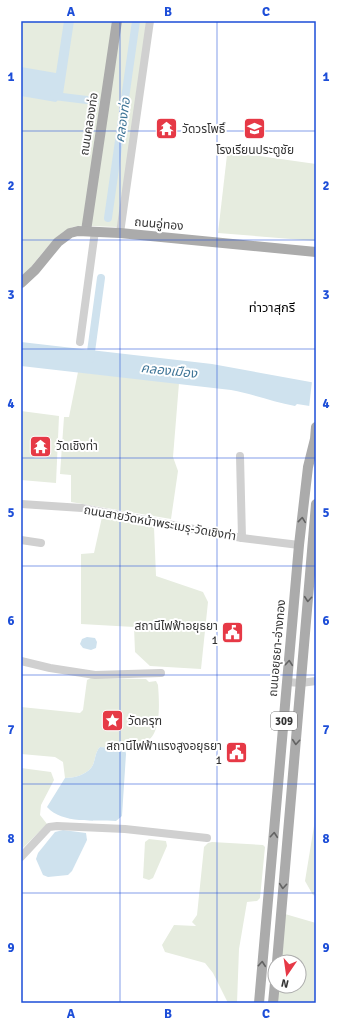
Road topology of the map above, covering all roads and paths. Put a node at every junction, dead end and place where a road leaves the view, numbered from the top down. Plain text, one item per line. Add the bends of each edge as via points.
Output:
1 (117, 21) edge
2 (150, 21) edge
3 (90, 231) junction
4 (120, 234) junction
5 (316, 252) edge
6 (21, 283) edge
7 (80, 342) dead end
8 (316, 427) edge
9 (315, 443) edge
10 (240, 456) dead end
11 (21, 504) edge
12 (316, 504) edge
13 (315, 522) edge
14 (242, 538) junction
15 (21, 540) edge
16 (41, 543) dead end
17 (299, 545) junction
18 (21, 661) edge
19 (161, 673) dead end
20 (287, 682) junction
21 (316, 682) edge
22 (301, 683) junction
23 (207, 838) dead end
24 (21, 857) edge
25 (278, 954) edge
26 (259, 1003) edge

1 - 3 main road, ถนนคลองท่อ
2 - 4 street
3 - 4 main road, ถนนอู่ทอง
3 - 6 main road, ถนนอู่ทอง via 70,233 58,242
3 - 7 street
4 - 5 main road, ถนนอู่ทอง
8 - 9 main road, ถนนอยุธยา-อ่างทอง / 309
17 -> 9 main road, ถนนอยุธยา-อ่างทอง / 309 via 308,466
10 - 14 street
11 - 14 street, ถนนสายวัดหน้าพระเมรุ-วัดเชิงท่า via 82,508
12 - 13 main road, 309
13 -> 22 main road, 309
14 - 17 street, ถนนสายวัดหน้าพระเมรุ-วัดเชิงท่า
15 - 16 street
20 -> 17 main road, ถนนอยุธยา-อ่างทอง / 309
18 - 19 street via 95,675
20 - 22 street
26 -> 20 main road, ถนนอยุธยา-อ่างทอง / 309
21 - 22 street
22 -> 25 main road, 309
23 - 24 street via 125,829 57,826 49,828

